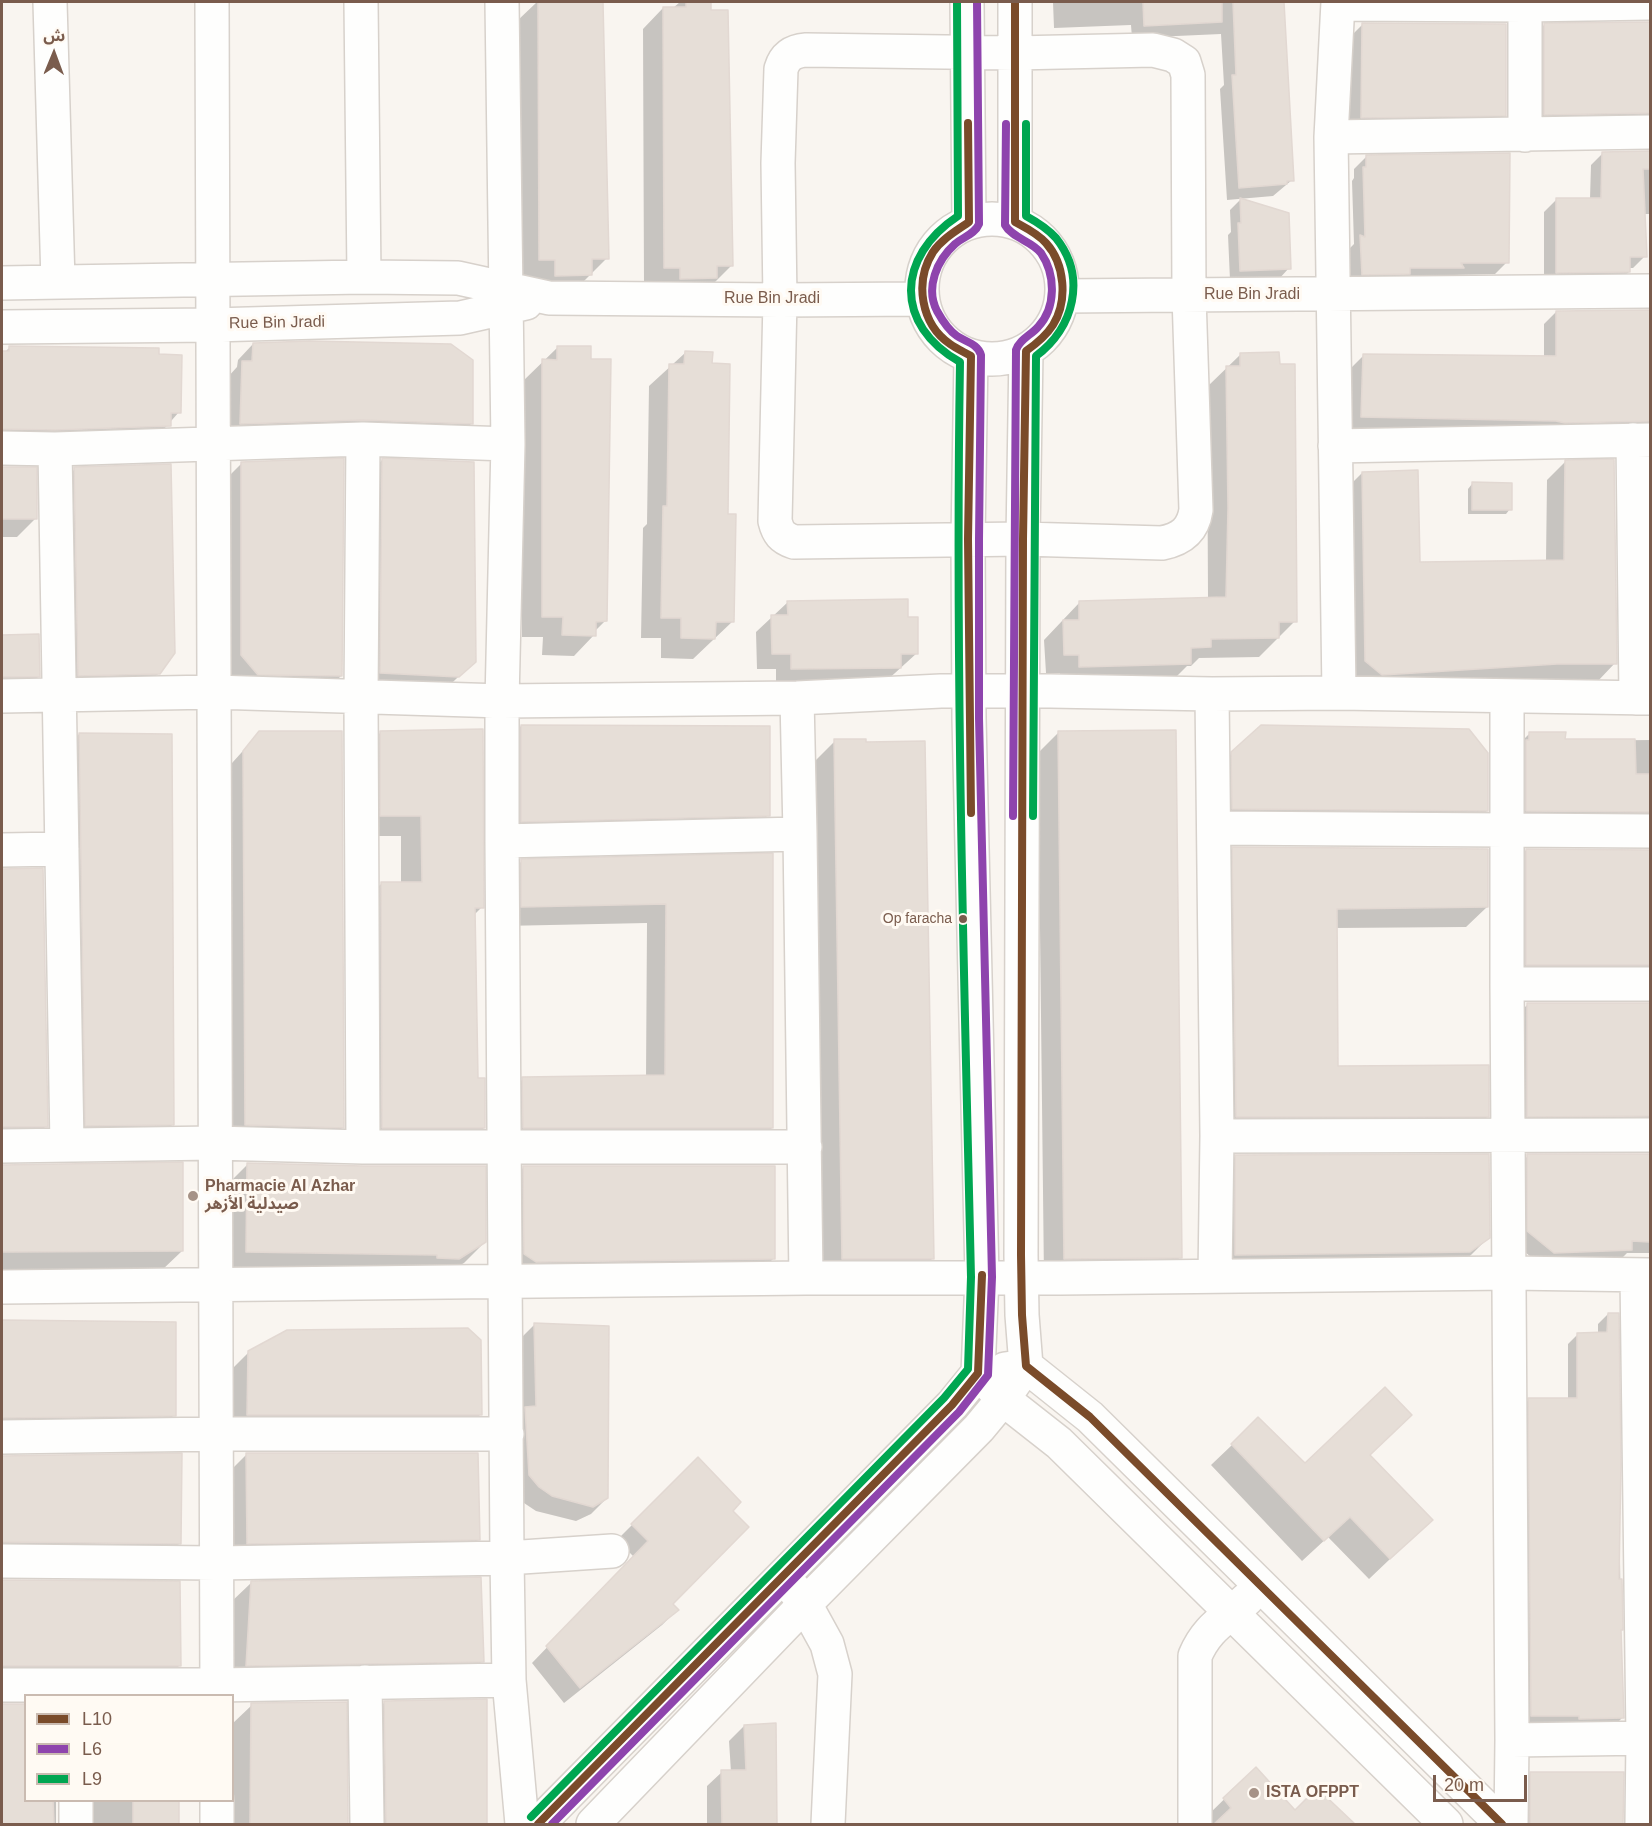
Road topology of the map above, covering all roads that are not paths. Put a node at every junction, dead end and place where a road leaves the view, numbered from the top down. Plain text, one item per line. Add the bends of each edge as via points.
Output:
1 (50, 2) edge
2 (212, 2) edge
3 (361, 2) edge
4 (502, 2) edge
5 (967, 2) edge
6 (1015, 2) edge
7 (1338, 3) edge
8 (1525, 3) edge
9 (1650, 3) edge
10 (968, 52) junction
11 (1015, 53) junction
12 (1650, 132) edge
13 (1525, 135) junction
14 (1331, 137) junction
15 (969, 222) junction
16 (1015, 222) junction
17 (364, 277) junction
18 (213, 281) junction
19 (2, 282) edge
20 (58, 282) junction
21 (1650, 291) edge
22 (1334, 294) junction
23 (1063, 296) junction
24 (1190, 296) junction
25 (505, 298) junction
26 (922, 299) junction
27 (780, 300) junction
28 (213, 325) junction
29 (2, 327) edge
30 (1026, 351) junction
31 (971, 356) junction
32 (363, 439) junction
33 (1642, 440) edge
34 (508, 444) junction
35 (213, 445) junction
36 (1335, 446) junction
37 (2, 448) edge
38 (55, 449) junction
39 (968, 539) junction
40 (1023, 539) junction
41 (969, 691) junction
42 (1024, 691) junction
43 (214, 692) junction
44 (1339, 693) junction
45 (1212, 694) junction
46 (60, 695) junction
47 (2, 696) edge
48 (1507, 697) junction
49 (361, 698) junction
50 (796, 698) junction
51 (1643, 698) edge
52 (502, 701) junction
53 (1215, 828) junction
54 (1507, 831) junction
55 (1650, 831) edge
56 (800, 834) junction
57 (502, 841) junction
58 (62, 849) junction
59 (2, 850) edge
60 (1507, 984) junction
61 (1650, 984) edge
62 (1650, 1135) edge
63 (1217, 1136) junction
64 (1509, 1137) junction
65 (215, 1143) junction
66 (67, 1145) junction
67 (2, 1146) edge
68 (363, 1147) junction
69 (505, 1148) junction
70 (805, 1148) junction
71 (1510, 1273) junction
72 (1644, 1275) edge
73 (1215, 1276) junction
74 (982, 1277) junction
75 (1022, 1277) junction
76 (806, 1278) junction
77 (505, 1281) junction
78 (215, 1286) junction
79 (2, 1287) edge
80 (1026, 1366) junction
81 (978, 1373) junction
82 (1003, 1399) junction
83 (218, 1434) junction
84 (507, 1434) junction
85 (2, 1437) edge
86 (1645, 1503) edge
87 (612, 1551) dead end
88 (507, 1558) junction
89 (2, 1561) edge
90 (217, 1563) junction
91 (783, 1576) junction
92 (1261, 1587) junction
93 (806, 1604) junction
94 (1231, 1614) junction
95 (509, 1680) junction
96 (365, 1682) junction
97 (2, 1684) edge
98 (76, 1690) edge
99 (218, 1690) edge
100 (1647, 1738) edge
101 (1512, 1740) junction
102 (76, 1802) edge
103 (218, 1802) edge
104 (76, 1824) edge
105 (218, 1824) edge
106 (367, 1824) edge
107 (522, 1824) edge
108 (538, 1824) edge
109 (593, 1824) edge
110 (828, 1824) edge
111 (1195, 1824) edge
112 (1446, 1824) edge
113 (1502, 1824) edge
114 (1511, 1824) edge
115 (1642, 1824) edge

1 - 20 street
2 - 18 street
3 - 17 street
4 - 25 street
5 - 10 street
6 - 11 street
7 - 8 street
7 - 14 street
8 - 9 street
8 - 13 street
10 - 11 street
10 - 15 street
10 - 27 street via 806,50 783,61 778,163
11 - 16 street
11 - 24 street via 1153,50 1184,62 1188,75
12 - 13 street
13 - 14 street
14 - 22 street
15 - 16 street via 993,218
15 - 26 street via 953,230 934,249 924,273
16 - 23 street via 1040,237 1053,252
17 - 18 street, Rue Bin Jradi
17 - 25 street, Rue Bin Jradi via 458,278
18 - 20 street, Rue Bin Jradi
18 - 28 street
19 - 20 street, Rue Bin Jradi
21 - 22 street, Rue Bin Jradi
22 - 24 street, Rue Bin Jradi
22 - 36 street
23 - 24 street, Rue Bin Jradi
23 - 30 street via 1050,330
24 - 40 street via 1196,510 1190,529 1181,537 1162,543
25 - 27 street, Rue Bin Jradi
25 - 28 street, Rue Bin Jradi via 460,318
25 - 34 street
26 - 27 street, Rue Bin Jradi
26 - 31 street via 928,319 940,336 956,350
27 - 39 street via 777,531 794,542
28 - 29 street, Rue Bin Jradi
28 - 35 street
30 - 31 street via 994,360
30 - 40 street
31 - 39 street
32 - 34 street
32 - 35 street
32 - 49 street
33 - 36 street
33 - 51 street
34 - 52 street
35 - 38 street
35 - 43 street
36 - 44 street
37 - 38 street
38 - 46 street
39 - 40 street
39 - 41 street
40 - 42 street
41 - 42 street
41 - 50 street
41 - 74 street
42 - 45 street
42 - 75 street
43 - 46 street
43 - 49 street
43 - 65 street
44 - 45 street
44 - 48 street
45 - 53 street
46 - 47 street
46 - 58 street
48 - 51 street
48 - 54 street
49 - 52 street
49 - 68 street
50 - 52 street
50 - 56 street
52 - 57 street
53 - 54 street
53 - 63 street
54 - 55 street
54 - 60 street
56 - 57 street
56 - 70 street
57 - 69 street
58 - 59 street
58 - 66 street
60 - 61 street
60 - 64 street
62 - 64 street
63 - 64 street
63 - 73 street
64 - 71 street
65 - 66 street
65 - 68 street
65 - 78 street
66 - 67 street
68 - 69 street
69 - 70 street
69 - 77 street
70 - 76 street
71 - 72 street
71 - 73 street
71 - 101 street
72 - 86 street
73 - 75 street
74 - 75 street
74 - 76 street
74 - 81 street
75 - 80 street
76 - 77 street
77 - 78 street
77 - 84 street
78 - 79 street
78 - 83 street
80 - 81 street
80 - 82 street
80 - 92 street via 1090,1417
81 - 82 street
81 - 91 street via 952,1405
82 - 93 street
82 - 94 street via 1059,1443
83 - 84 street
83 - 85 street
83 - 90 street
84 - 88 street
86 - 100 street
87 - 88 street
88 - 90 street
88 - 95 street
89 - 90 street
90 - 99 street
91 - 93 street
91 - 108 street
92 - 94 street
92 - 113 street
93 - 109 street
93 - 110 street via 827,1644 835,1674
94 - 111 street via 1213,1627 1195,1656
94 - 112 street
95 - 96 street
95 - 107 street
96 - 99 street
96 - 106 street
97 - 98 street
98 - 99 street
100 - 101 street
100 - 115 street
101 - 114 street
102 - 104 street
103 - 105 street

